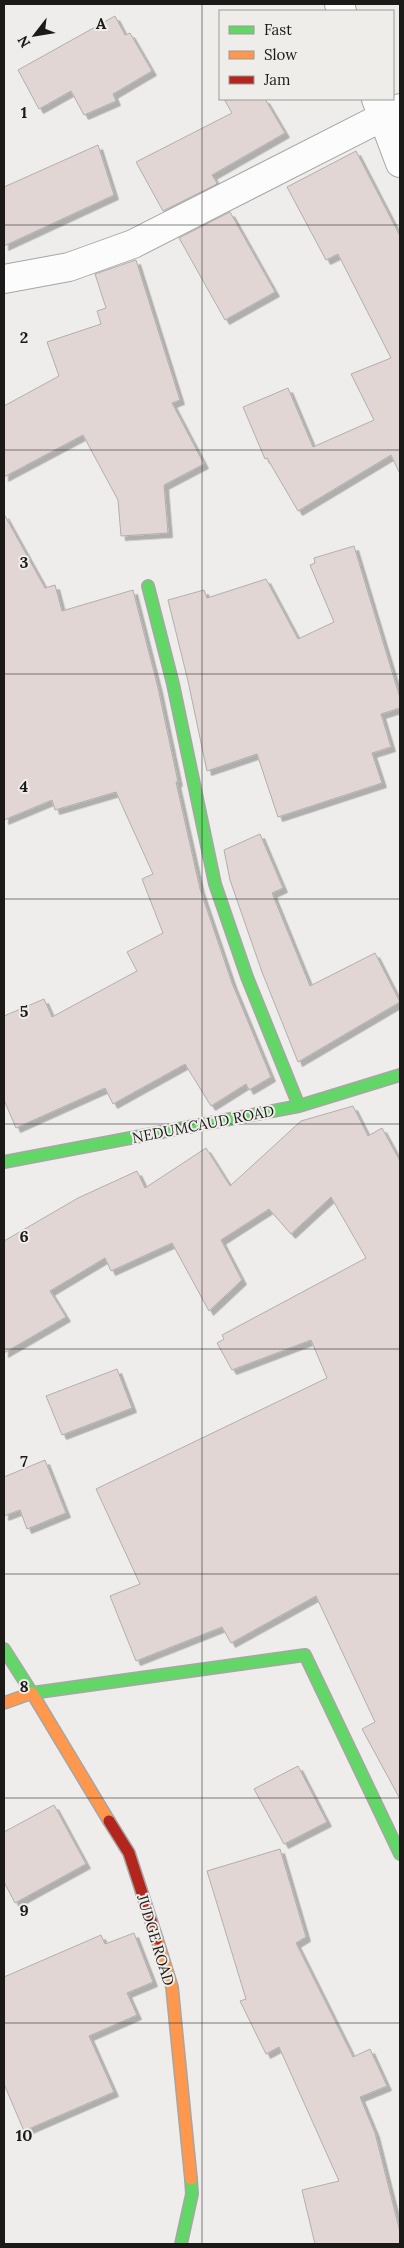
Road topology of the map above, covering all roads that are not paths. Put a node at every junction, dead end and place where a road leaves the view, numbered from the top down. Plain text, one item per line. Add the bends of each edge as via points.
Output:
1 (386, 107) edge
2 (400, 163) edge
3 (4, 279) edge
4 (148, 586) dead end
5 (400, 1076) edge
6 (299, 1106) junction
7 (4, 1162) edge
8 (4, 1648) edge
9 (32, 1693) junction
10 (4, 1703) edge
11 (400, 1854) edge
12 (182, 2244) edge

1 - 2 street
1 - 3 street via 132,244 69,268
4 - 6 street via 173,684 215,884 247,977
5 - 6 street, NEDUMCAUD ROAD
6 - 7 street, NEDUMCAUD ROAD
8 - 9 street, JUDGE ROAD
9 - 10 street
9 - 11 street via 305,1655
9 - 12 street, JUDGE ROAD via 129,1853 172,1987 192,2194

